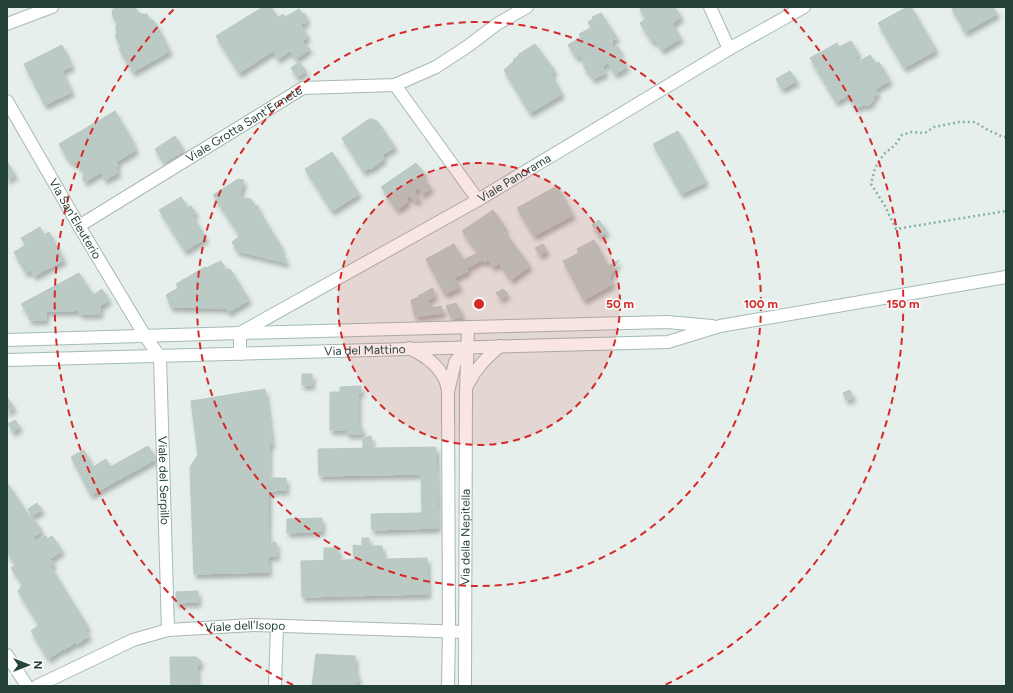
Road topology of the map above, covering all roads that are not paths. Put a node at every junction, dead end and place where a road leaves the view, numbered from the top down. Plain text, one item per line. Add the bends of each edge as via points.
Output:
1 (52, 7) edge
2 (509, 7) edge
3 (527, 7) edge
4 (710, 7) edge
5 (804, 7) edge
6 (7, 24) edge
7 (497, 24) junction
8 (729, 49) junction
9 (395, 85) junction
10 (7, 101) edge
11 (478, 200) junction
12 (79, 226) junction
13 (1006, 277) edge
14 (720, 326) junction
15 (468, 328) junction
16 (240, 333) junction
17 (145, 336) junction
18 (7, 340) edge
19 (500, 346) junction
20 (468, 347) junction
21 (409, 348) junction
22 (240, 354) junction
23 (160, 357) junction
24 (7, 360) edge
25 (466, 387) junction
26 (448, 392) junction
27 (277, 626) junction
28 (168, 630) junction
29 (449, 632) junction
30 (465, 632) junction
31 (7, 655) edge
32 (27, 686) edge
33 (36, 686) edge
34 (275, 686) edge
35 (448, 686) edge
36 (465, 686) edge

1 - 6 street
2 - 7 street
3 - 7 street, Viale Grotta Sant'Ermete
4 - 8 street
5 - 8 street, Viale Panorama
7 - 9 street, Viale Grotta Sant'Ermete via 436,67
8 - 11 street, Viale Panorama
9 - 11 street
9 - 12 street, Viale Grotta Sant'Ermete via 303,88
10 - 12 street, Via San'Eleuterio
11 - 16 street, Viale Panorama
12 - 17 street, Via San'Eleuterio
13 - 14 street, Via del Mattino
14 - 15 street, Via del Mattino via 667,322
14 - 19 street, Via del Mattino via 668,342
15 - 16 street, Via del Mattino
15 - 20 street
16 - 17 street, Via del Mattino
16 - 22 street
17 - 18 street, Via del Mattino
17 - 23 street
19 - 20 street, Via del Mattino
19 - 25 street via 481,364
20 - 21 street, Via del Mattino
20 - 25 street, Via della Nepitella
20 - 26 street, Via della Nepitella via 455,362
21 - 22 street, Via del Mattino
21 - 26 street, Via della Nepitella via 425,356 436,366 444,377
22 - 23 street, Via del Mattino
23 - 24 street, Via del Mattino
23 - 28 street, Viale del Serpillo
25 - 30 street, Via della Nepitella
26 - 29 street, Via della Nepitella
27 - 28 street, Viale dell'Isopo
27 - 29 street, Viale dell'Isopo
27 - 34 street
28 - 33 street, Viale dell'Isopo via 132,640
29 - 30 street, Viale dell'Isopo
29 - 35 street, Via della Nepitella
30 - 36 street, Via della Nepitella
31 - 32 street

